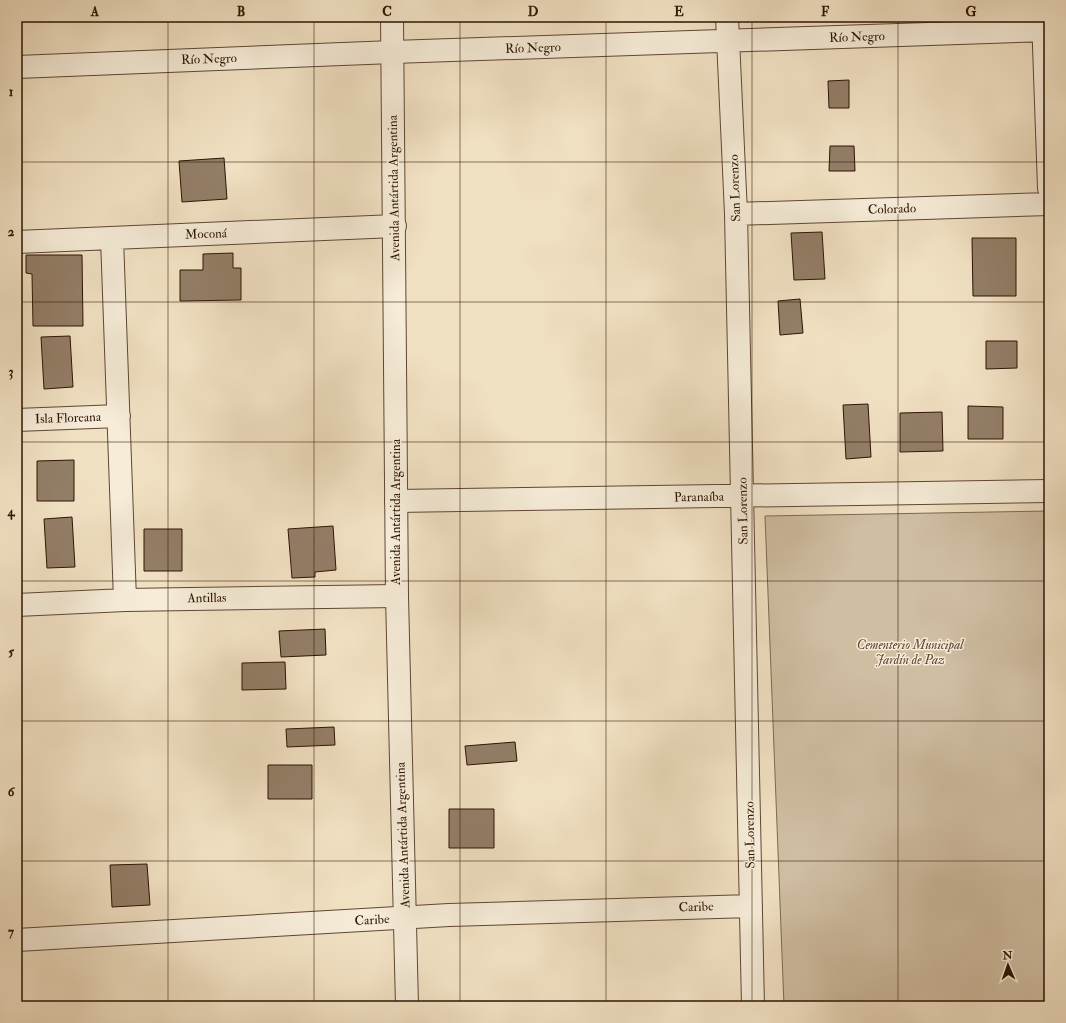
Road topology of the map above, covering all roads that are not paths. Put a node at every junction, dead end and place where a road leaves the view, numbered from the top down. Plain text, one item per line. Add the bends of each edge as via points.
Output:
1 (392, 17) edge
2 (727, 17) edge
3 (1045, 26) edge
4 (728, 42) junction
5 (393, 52) junction
6 (17, 67) edge
7 (1049, 188) edge
8 (1049, 204) edge
9 (736, 214) junction
10 (395, 226) junction
11 (112, 238) junction
12 (17, 242) edge
13 (119, 416) junction
14 (17, 420) edge
15 (1049, 491) edge
16 (742, 496) junction
17 (396, 501) junction
18 (397, 596) junction
19 (125, 600) junction
20 (17, 605) edge
21 (751, 906) junction
22 (406, 918) junction
23 (17, 940) edge
24 (407, 1006) edge
25 (753, 1006) edge

1 - 5 street, Avenida Antártida Argentina
2 - 4 street, San Lorenzo
3 - 4 street, Río Negro
3 - 7 street
4 - 5 street, Río Negro
4 - 9 street, San Lorenzo
5 - 6 street, Río Negro
5 - 10 street, Avenida Antártida Argentina
8 - 9 street, Colorado
9 - 16 street, San Lorenzo
10 - 11 street, Moconá
10 - 17 street, Avenida Antártida Argentina
11 - 12 street, Moconá
11 - 13 street
13 - 14 street, Isla Floreana
13 - 19 street
15 - 16 street, Paranaíba
16 - 17 street, Paranaíba
16 - 21 street, San Lorenzo
17 - 18 street, Avenida Antártida Argentina
18 - 19 street, Antillas
18 - 22 street, Avenida Antártida Argentina
19 - 20 street, Antillas
21 - 22 street, Caribe
21 - 25 street, San Lorenzo
22 - 23 street, Caribe
22 - 24 street, Avenida Antártida Argentina

